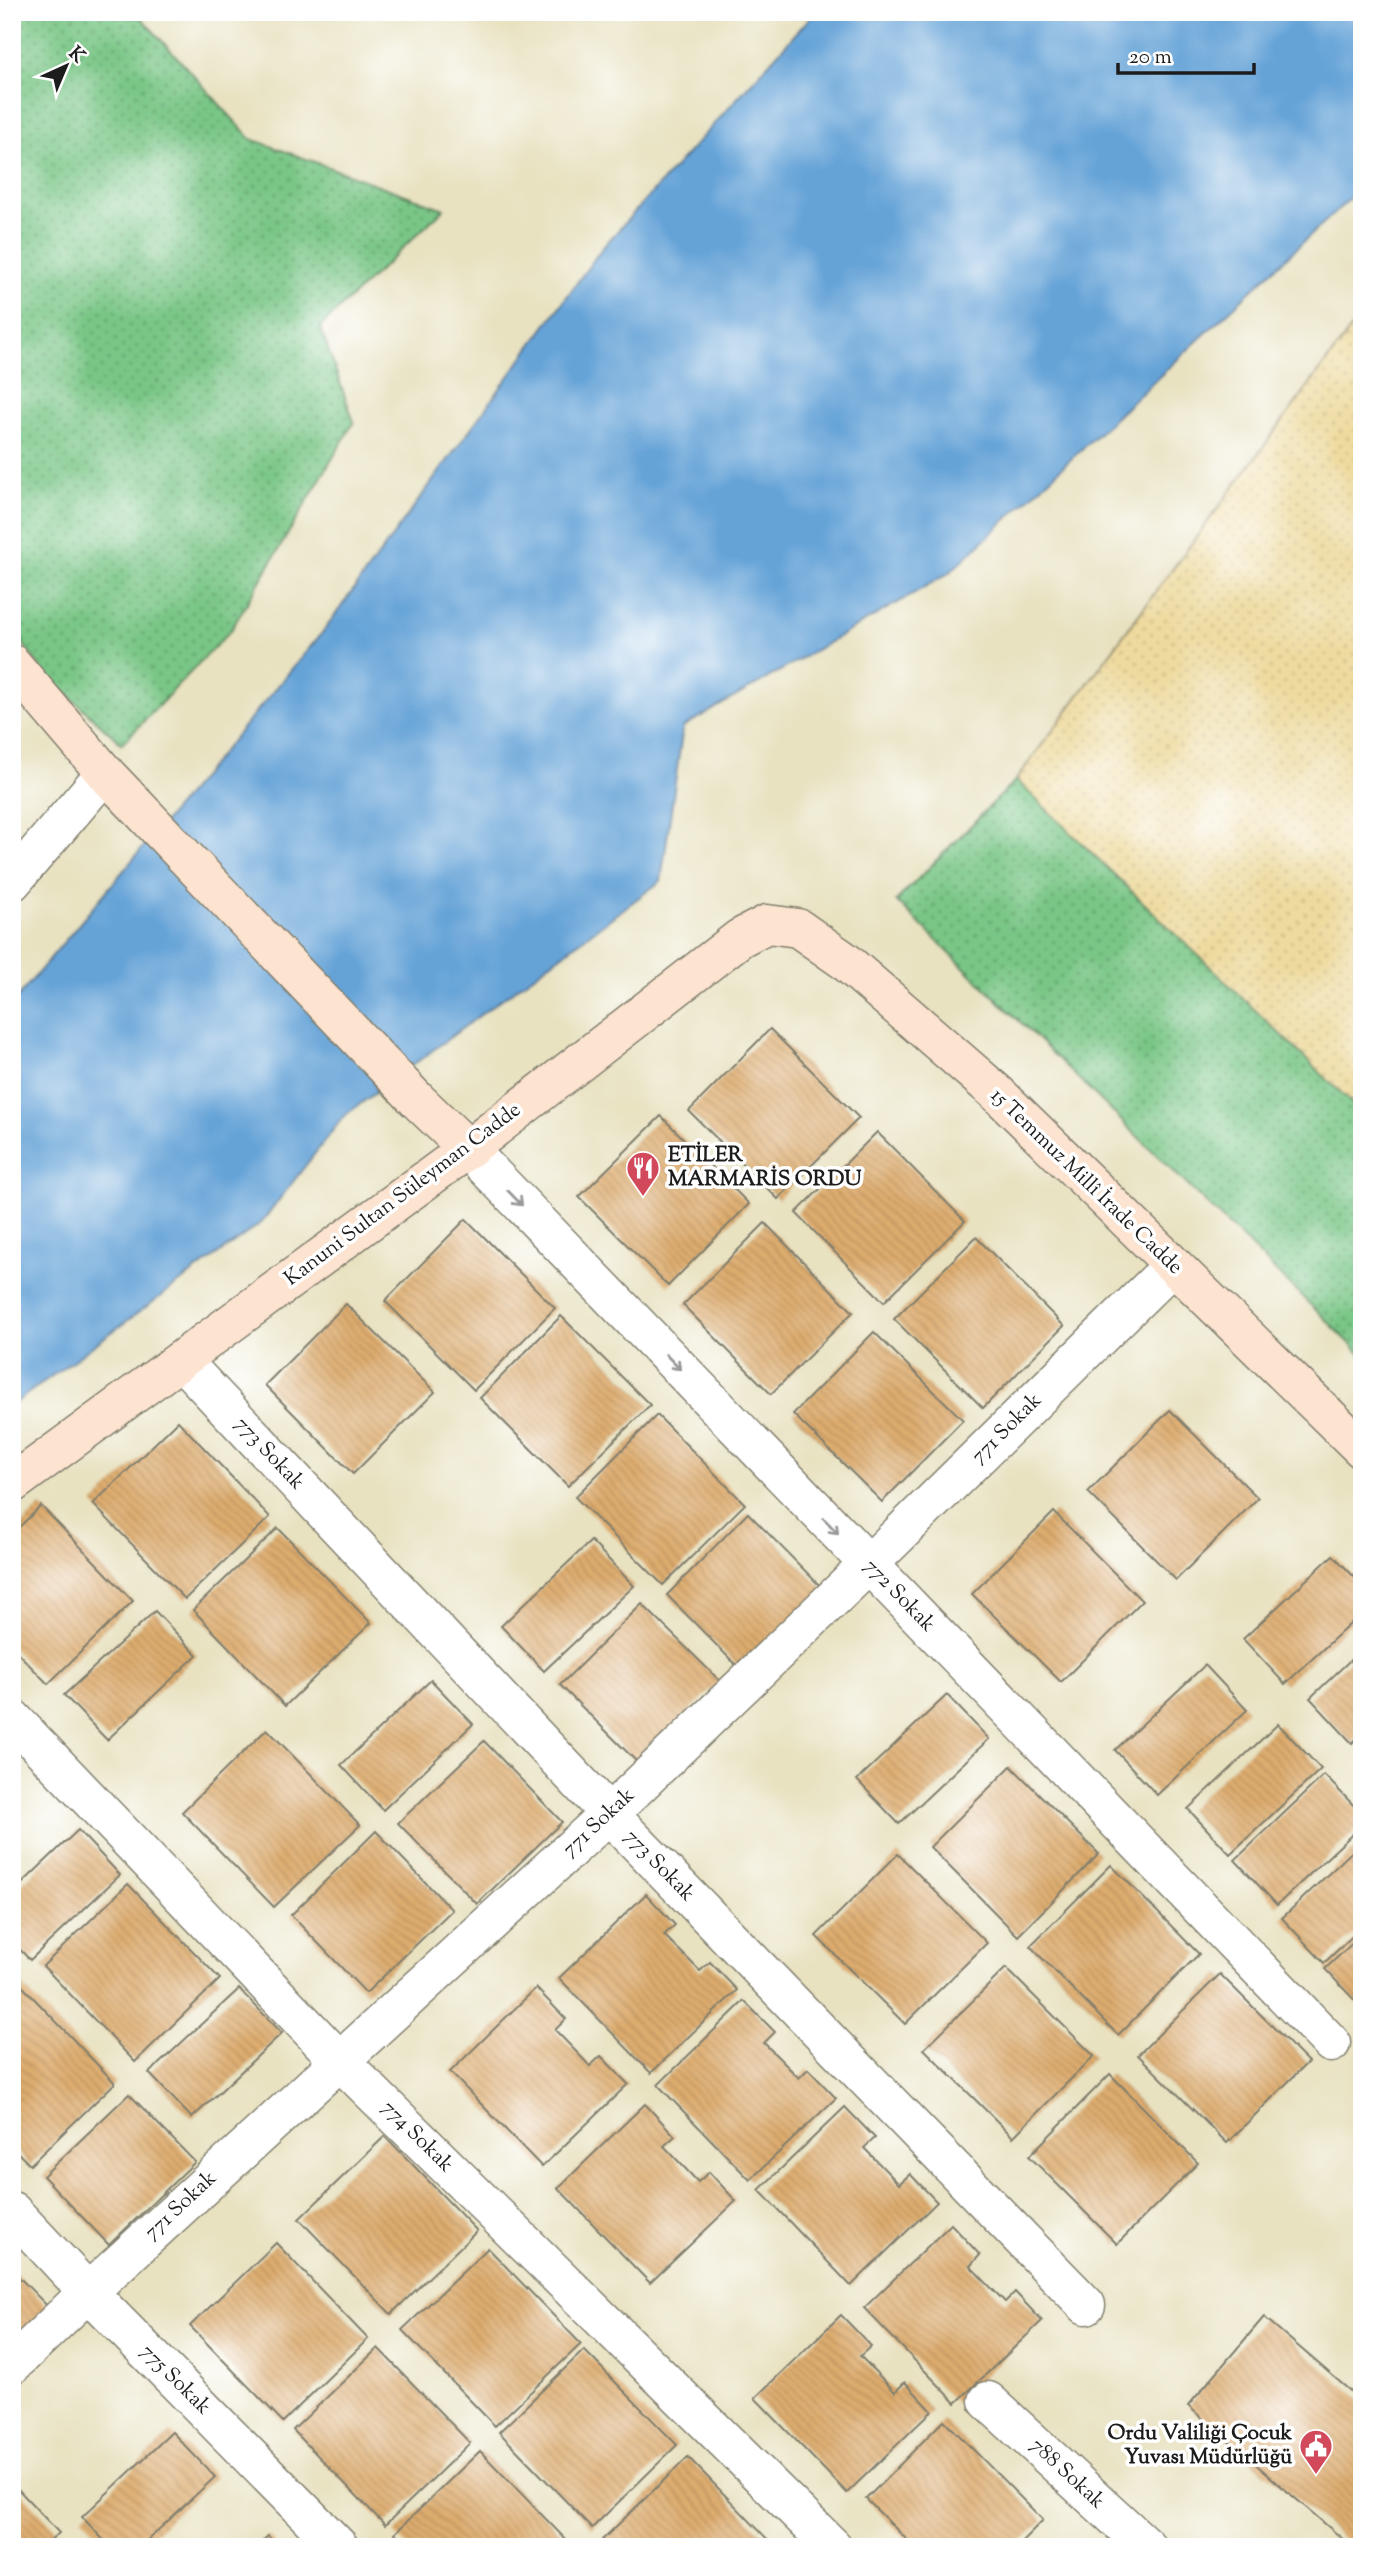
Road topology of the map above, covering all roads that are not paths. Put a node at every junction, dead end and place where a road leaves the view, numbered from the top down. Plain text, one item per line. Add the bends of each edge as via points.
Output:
1 (12, 664) edge
2 (105, 774) junction
3 (12, 883) edge
4 (798, 928) joint
5 (468, 1149) junction
6 (1172, 1266) junction
7 (181, 1360) junction
8 (1362, 1449) edge
9 (12, 1484) edge
10 (869, 1565) junction
11 (12, 1718) edge
12 (609, 1814) junction
13 (1331, 2043) dead end
14 (339, 2060) junction
15 (12, 2211) edge
16 (88, 2292) junction
17 (1086, 2305) dead end
18 (12, 2365) edge
19 (988, 2401) dead end
20 (339, 2547) edge
21 (833, 2547) edge
22 (1147, 2547) edge

1 - 2 street
2 - 3 street
2 - 5 street
4 - 5 street, Kanuni Sultan Süleyman Cadde via 767,924 740,939
4 - 6 street, 15 Temmuz Millî İrade Cadde via 845,961 997,1093
5 - 7 street, Kanuni Sultan Süleyman Cadde
5 -> 10 street, 772 Sokak
6 - 8 street, 15 Temmuz Millî İrade Cadde
6 - 10 street, 771 Sokak
7 - 9 street, Kanuni Sultan Süleyman Cadde
7 - 12 street, 773 Sokak
10 - 12 street, 771 Sokak
10 - 13 street, 772 Sokak
11 - 14 street, 774 Sokak
12 - 14 street, 771 Sokak
12 - 17 street, 773 Sokak
14 - 16 street, 771 Sokak
14 - 21 street, 774 Sokak
15 - 16 street, 775 Sokak
16 - 18 street, 771 Sokak
16 - 20 street, 775 Sokak
19 - 22 street, 788 Sokak

